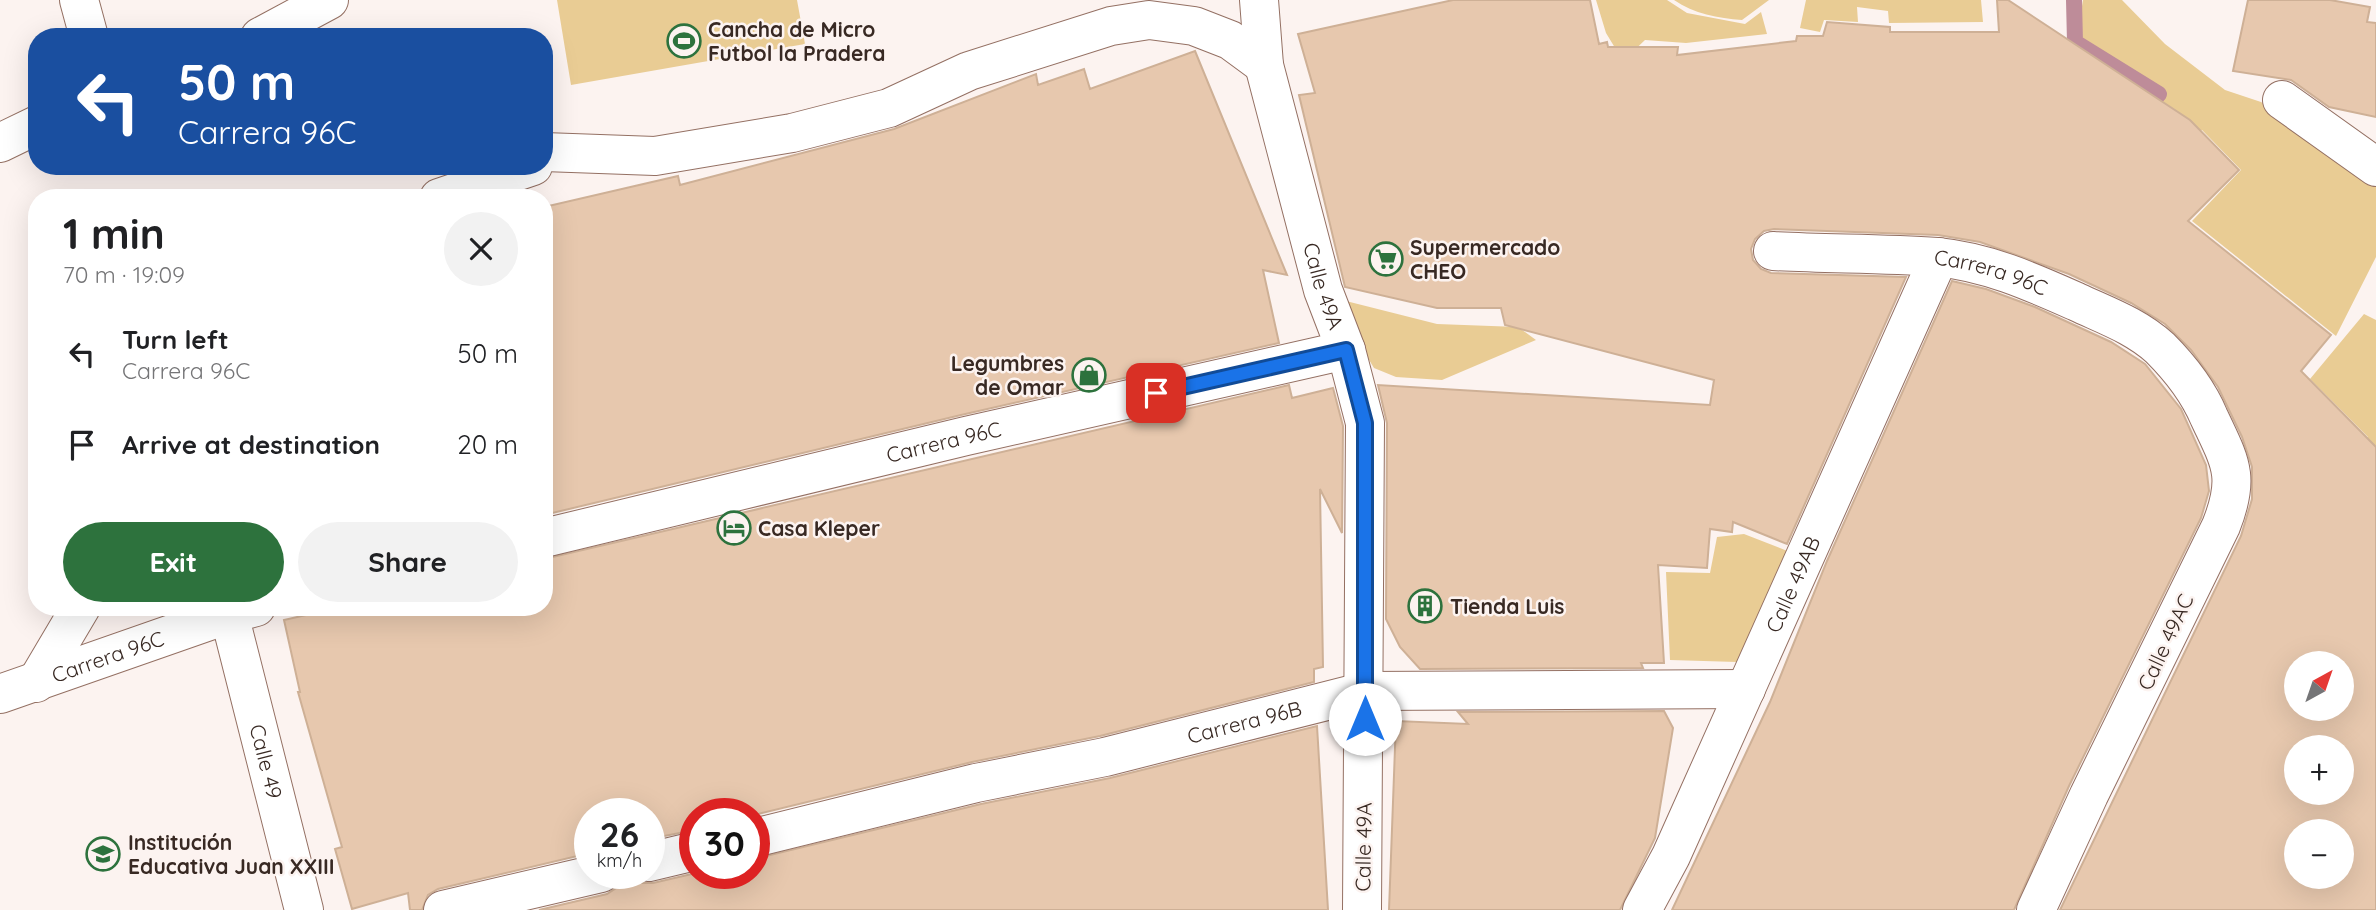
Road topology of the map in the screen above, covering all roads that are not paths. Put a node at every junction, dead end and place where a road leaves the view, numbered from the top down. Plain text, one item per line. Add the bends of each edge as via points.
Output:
1 (79, 0) edge
2 (329, 0) edge
3 (1259, 0) edge
4 (87, 28) edge
5 (277, 28) edge
6 (1264, 65) junction
7 (2282, 100) dead end
8 (28, 129) edge
9 (0, 143) edge
10 (553, 156) edge
11 (2376, 167) edge
12 (507, 175) edge
13 (465, 189) edge
14 (1773, 251) dead end
15 (1939, 257) junction
16 (1346, 350) junction
17 (2182, 372) joint
18 (553, 536) edge
19 (74, 616) edge
20 (227, 616) edge
21 (243, 616) edge
22 (18, 688) edge
23 (1745, 689) junction
24 (1366, 691) junction
25 (770, 834) edge
26 (574, 879) edge
27 (304, 910) edge
28 (443, 910) edge
29 (1363, 910) edge
30 (1642, 910) edge
31 (2036, 910) edge

1 - 4 street
2 - 5 street
3 - 6 street, Calle 49A
6 - 10 street via 1230,40 1194,26 1149,20 1111,26 968,71 889,108 792,133 655,156
6 - 16 street, Calle 49A via 1323,290
7 - 11 street
8 - 9 street
12 - 13 street
14 - 15 street, Carrera 96C
15 - 17 street, Carrera 96C via 2010,272 2129,325
15 - 23 street, Calle 49AB
16 - 18 street, Carrera 96C
16 - 24 street, Calle 49A via 1365,423
17 - 31 street, Calle 49AC via 2202,401 2232,466 2232,499
19 - 22 street
20 - 22 street, Carrera 96C
21 - 27 street, Calle 49
23 - 24 street, Carrera 96B
23 - 30 street, Calle 49AB
24 - 25 street, Carrera 96B
24 - 29 street, Calle 49A
26 - 28 street

